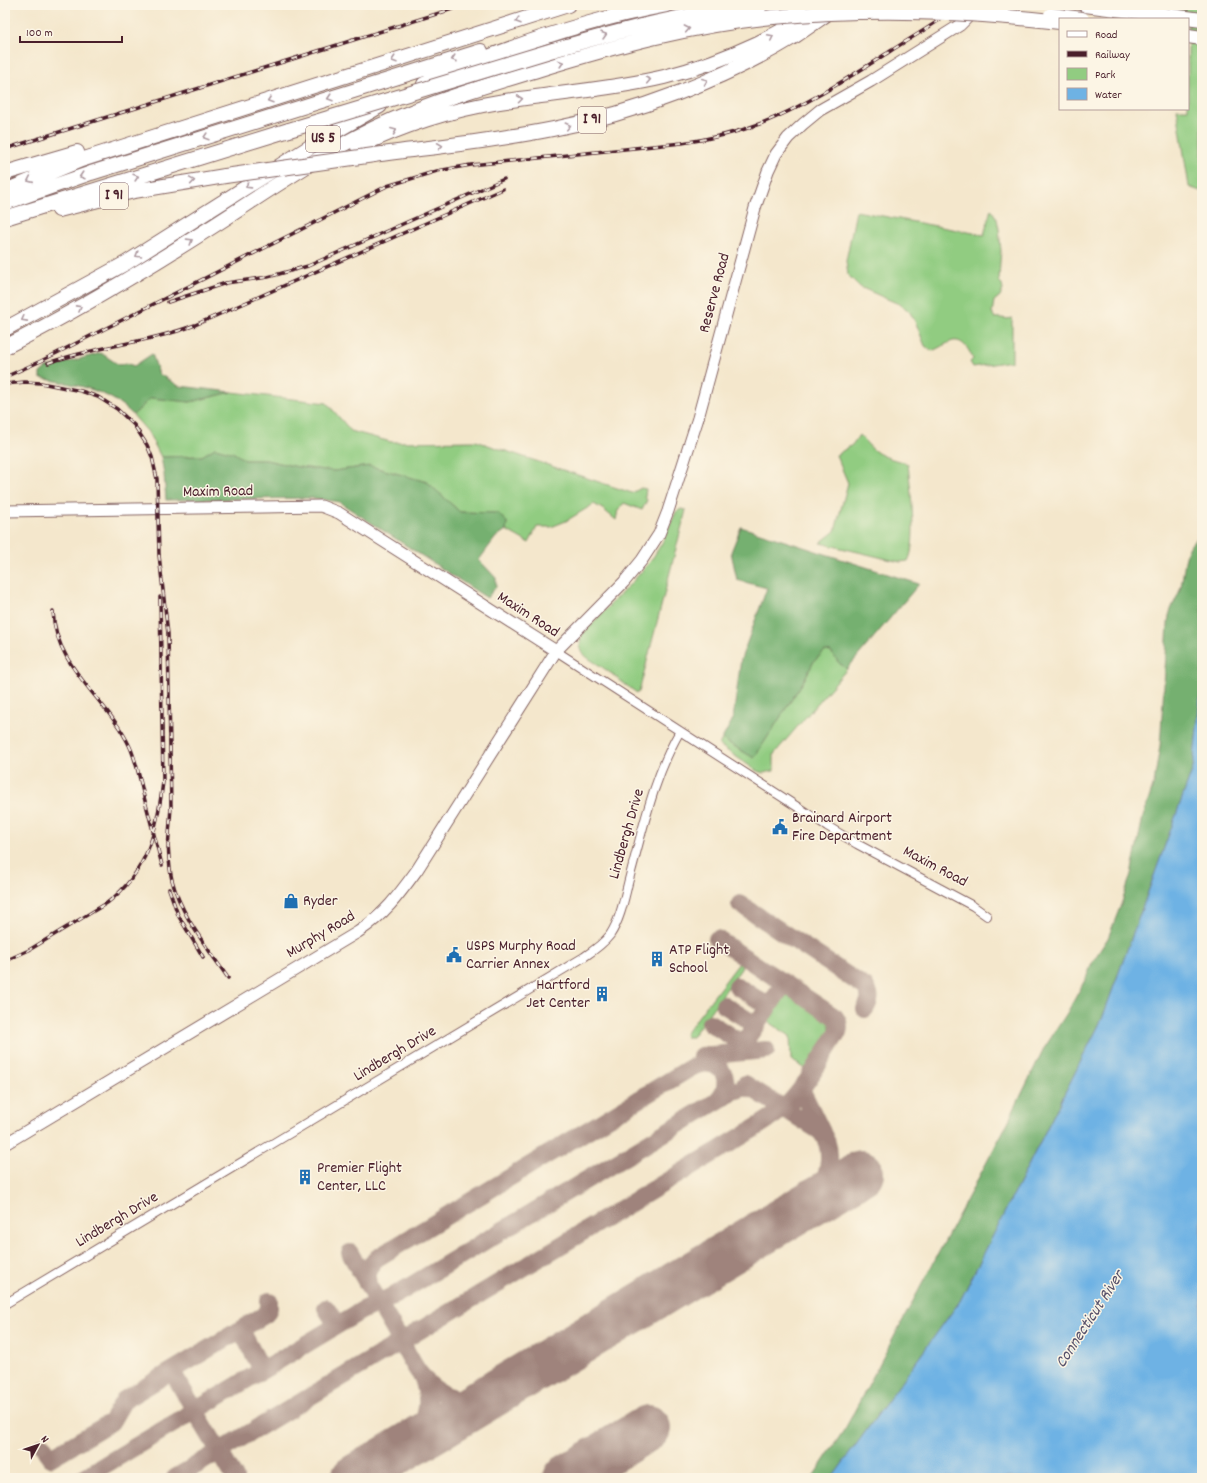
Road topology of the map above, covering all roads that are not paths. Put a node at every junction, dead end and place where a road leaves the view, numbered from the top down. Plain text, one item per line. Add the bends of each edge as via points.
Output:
1 (568, 5) edge
2 (639, 5) edge
3 (666, 5) edge
4 (761, 5) edge
5 (975, 5) edge
6 (980, 5) edge
7 (1085, 5) edge
8 (836, 8) edge
9 (1074, 18) edge
10 (1186, 18) edge
11 (1189, 18) edge
12 (1202, 20) edge
13 (1059, 22) edge
14 (1189, 36) edge
15 (1202, 38) edge
16 (212, 118) junction
17 (5, 173) edge
18 (5, 191) edge
19 (5, 203) edge
20 (247, 205) junction
21 (5, 218) edge
22 (5, 227) edge
23 (5, 329) edge
24 (5, 347) edge
25 (5, 511) edge
26 (556, 651) junction
27 (680, 731) junction
28 (987, 916) dead end
29 (5, 1144) edge
30 (5, 1304) edge

1 -> 16 highway
2 -> 19 highway via 529,36 91,173
3 -> 23 highway, US 5 via 539,38 408,92 342,127 126,263
21 -> 4 highway, bridge via 618,31 707,12
5 - 9 highway, bridge
6 - 26 street, Reserve Road via 954,29 820,110 788,138 776,154 755,208 698,418 659,534 624,582
7 - 10 highway
20 -> 8 highway, bridge via 280,192 324,164 410,124 489,104 611,87 676,73 742,50 802,20
22 -> 8 highway, I 91, bridge via 115,196 186,182 529,134 609,115 696,85 753,59 796,35
11 - 12 highway
20 -> 13 highway, US 5, bridge via 352,140 437,101 640,40 698,27 773,17 853,12 920,11
14 - 15 highway
16 - 17 highway via 170,124
16 -> 18 highway via 76,161
24 -> 20 highway, US 5 via 97,298
25 - 26 street, Maxim Road via 322,506 340,513
26 - 27 street, Maxim Road
26 - 29 street, Murphy Road via 417,870 383,914 356,934
27 - 28 street, Maxim Road via 840,834
27 - 30 street, Lindbergh Drive via 664,762 653,794 619,916 609,937 602,943 577,961

